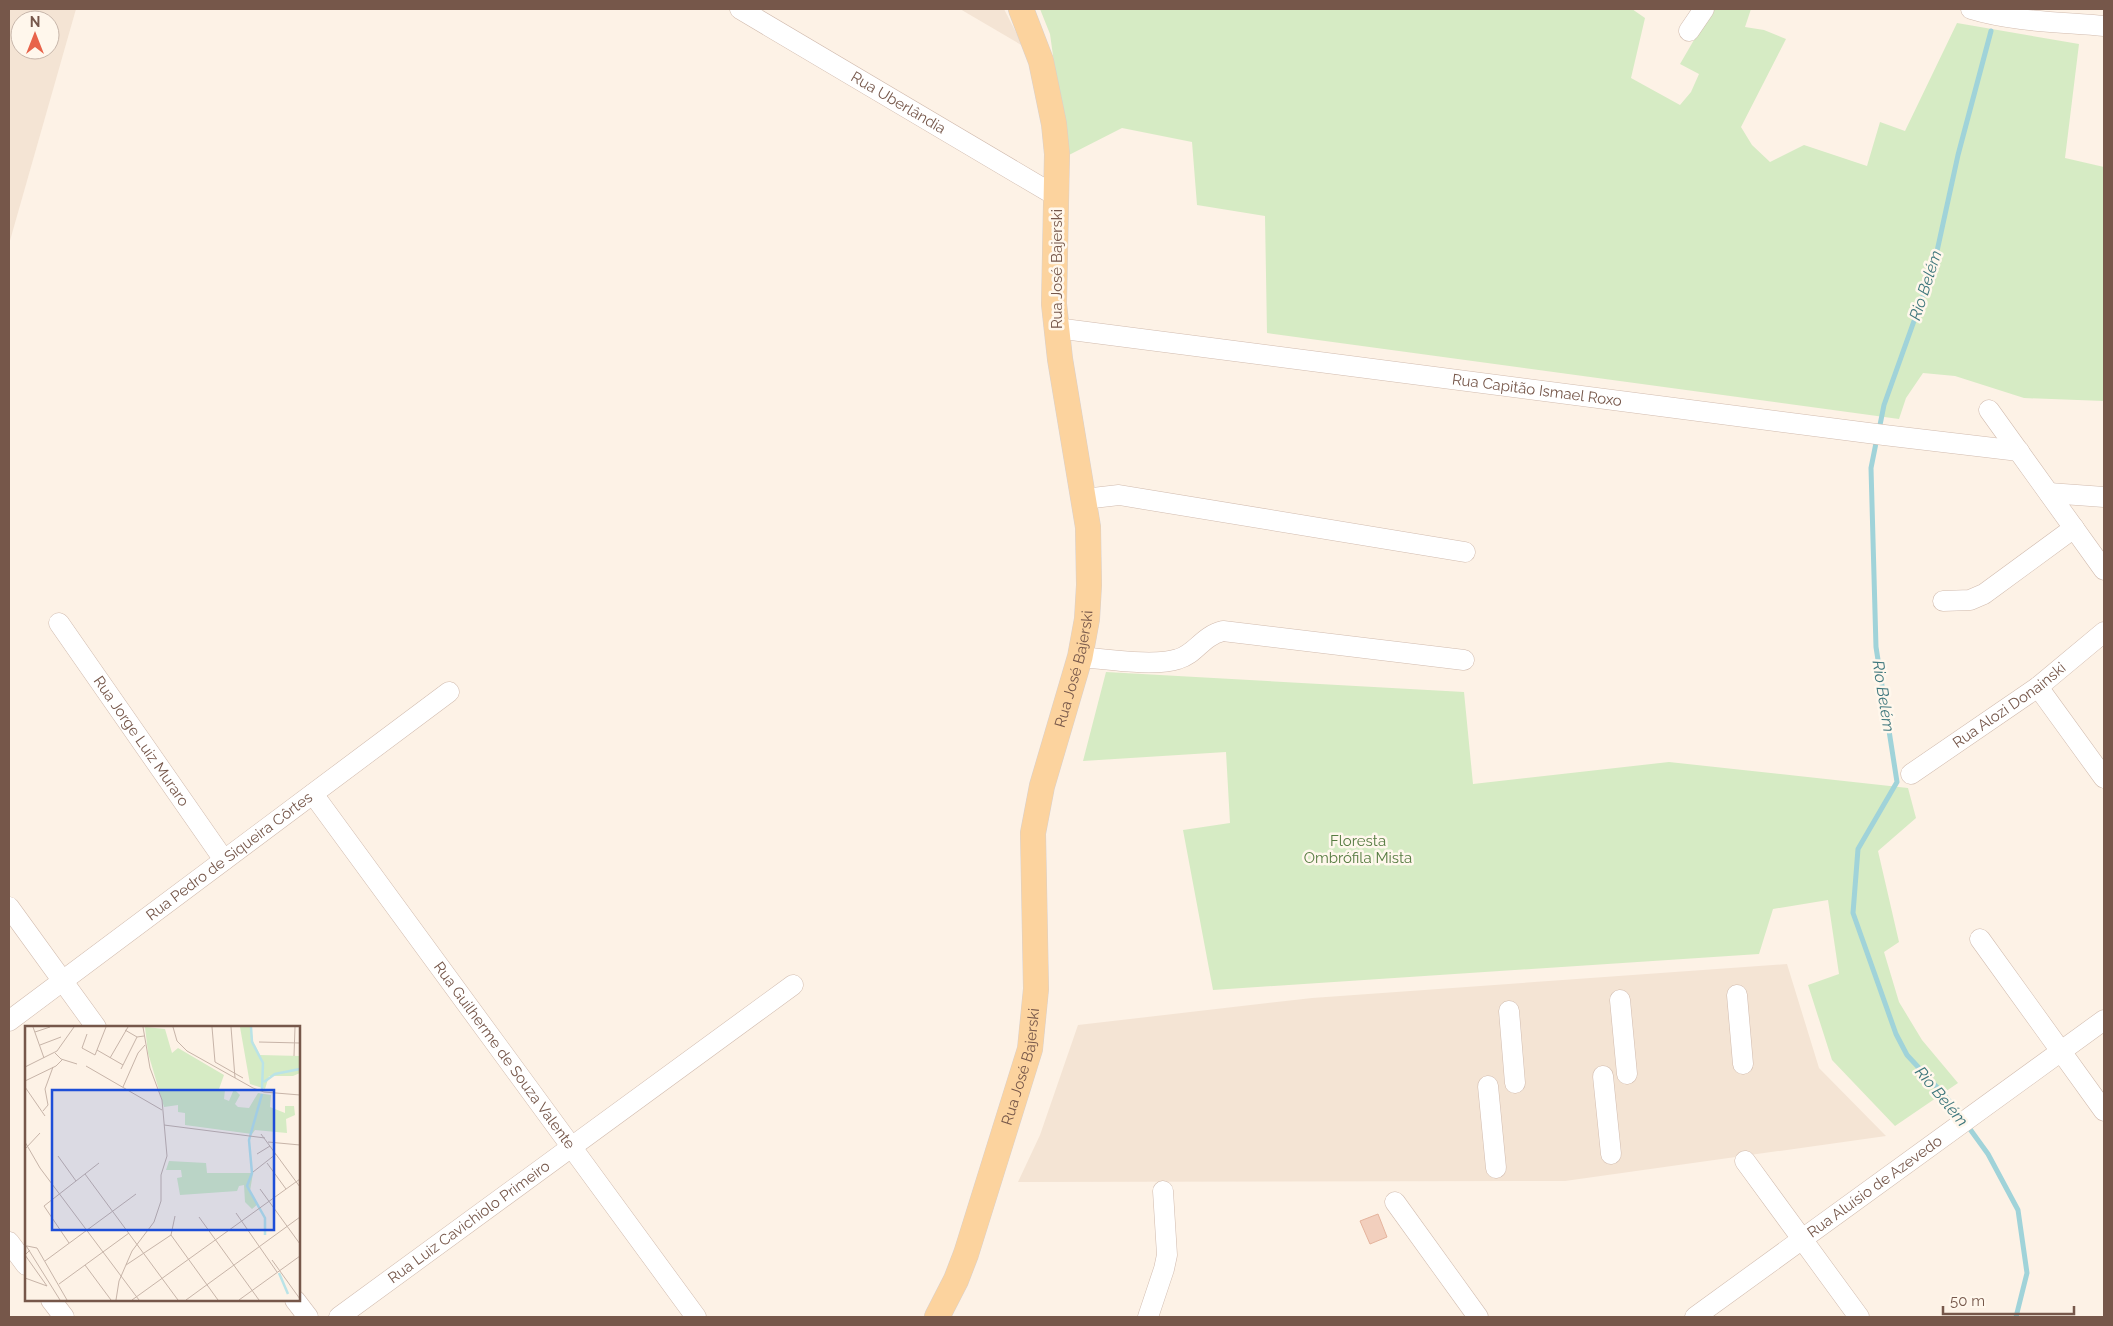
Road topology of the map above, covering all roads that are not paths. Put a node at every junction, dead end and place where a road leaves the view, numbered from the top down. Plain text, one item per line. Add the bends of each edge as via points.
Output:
1 (740, 9) edge
2 (1022, 9) edge
3 (1704, 9) edge
4 (1972, 9) edge
5 (2104, 26) edge
6 (1689, 31) dead end
7 (1056, 196) junction
8 (1056, 328) junction
9 (1989, 410) dead end
10 (2019, 451) junction
11 (2049, 493) junction
12 (2104, 497) edge
13 (1084, 499) junction
14 (2074, 528) junction
15 (1465, 552) dead end
16 (2104, 570) edge
17 (1943, 601) dead end
18 (59, 623) dead end
19 (2104, 632) edge
20 (1080, 657) junction
21 (1464, 660) dead end
22 (2038, 686) junction
23 (449, 692) dead end
24 (1910, 774) dead end
25 (2104, 778) edge
26 (313, 794) junction
27 (224, 860) junction
28 (9, 907) edge
29 (1980, 939) dead end
30 (62, 981) junction
31 (793, 985) dead end
32 (1737, 995) dead end
33 (1620, 1000) dead end
34 (1509, 1011) dead end
35 (2104, 1020) edge
36 (9, 1021) edge
37 (95, 1026) edge
38 (2061, 1052) junction
39 (1743, 1064) dead end
40 (1627, 1074) dead end
41 (1603, 1076) dead end
42 (1515, 1083) dead end
43 (1488, 1086) dead end
44 (2104, 1111) edge
45 (571, 1147) junction
46 (1611, 1154) dead end
47 (1745, 1161) dead end
48 (1496, 1168) dead end
49 (1163, 1191) dead end
50 (1395, 1202) dead end
51 (1802, 1240) junction
52 (9, 1242) edge
53 (25, 1265) edge
54 (52, 1301) edge
55 (297, 1301) edge
56 (64, 1317) edge
57 (308, 1317) edge
58 (339, 1317) edge
59 (696, 1317) edge
60 (937, 1317) edge
61 (1148, 1317) edge
62 (1478, 1317) edge
63 (1695, 1317) edge
64 (1859, 1317) edge

1 - 7 street, Rua Uberlândia
2 - 7 main road, Rua José Bajerski via 1048,89 1057,154
3 - 6 street
4 - 5 street via 2012,18
7 - 8 main road, Rua José Bajerski
8 - 10 street, Rua Capitão Ismael Roxo
8 - 13 main road, Rua José Bajerski
9 - 10 street
10 - 11 street
11 - 12 street
11 - 14 street
13 - 15 street via 1119,495
13 - 20 main road, Rua José Bajerski via 1090,560 1087,619
14 - 16 street
14 - 17 street via 1984,594 1970,600
18 - 27 street, Rua Jorge Luiz Muraro
19 - 22 street, Rua Alozi Donainski
20 - 21 street via 1142,661 1178,659 1206,638 1223,631
20 - 60 main road, Rua José Bajerski via 1035,816 1036,989 1030,1049 966,1254
22 - 24 street, Rua Alozi Donainski
22 - 25 street
23 - 26 street, Rua Pedro de Siqueira Côrtes
26 - 27 street, Rua Pedro de Siqueira Côrtes
26 - 45 street, Rua Guilherme de Souza Valente
27 - 30 street, Rua Pedro de Siqueira Côrtes
28 - 30 street
29 - 38 street
30 - 36 street, Rua Pedro de Siqueira Côrtes
30 - 37 street
31 - 45 street, Rua Luiz Cavichiolo Primeiro
32 - 39 street
33 - 40 street
34 - 42 street
35 - 38 street, Rua Aluísio de Azevedo
38 - 44 street
38 - 51 street, Rua Aluísio de Azevedo
41 - 46 street
43 - 48 street
45 - 58 street, Rua Luiz Cavichiolo Primeiro
45 - 59 street, Rua Guilherme de Souza Valente
47 - 51 street
49 - 61 street via 1167,1255
50 - 62 street
51 - 63 street, Rua Aluísio de Azevedo
51 - 64 street
52 - 53 street
54 - 56 street
55 - 57 street

